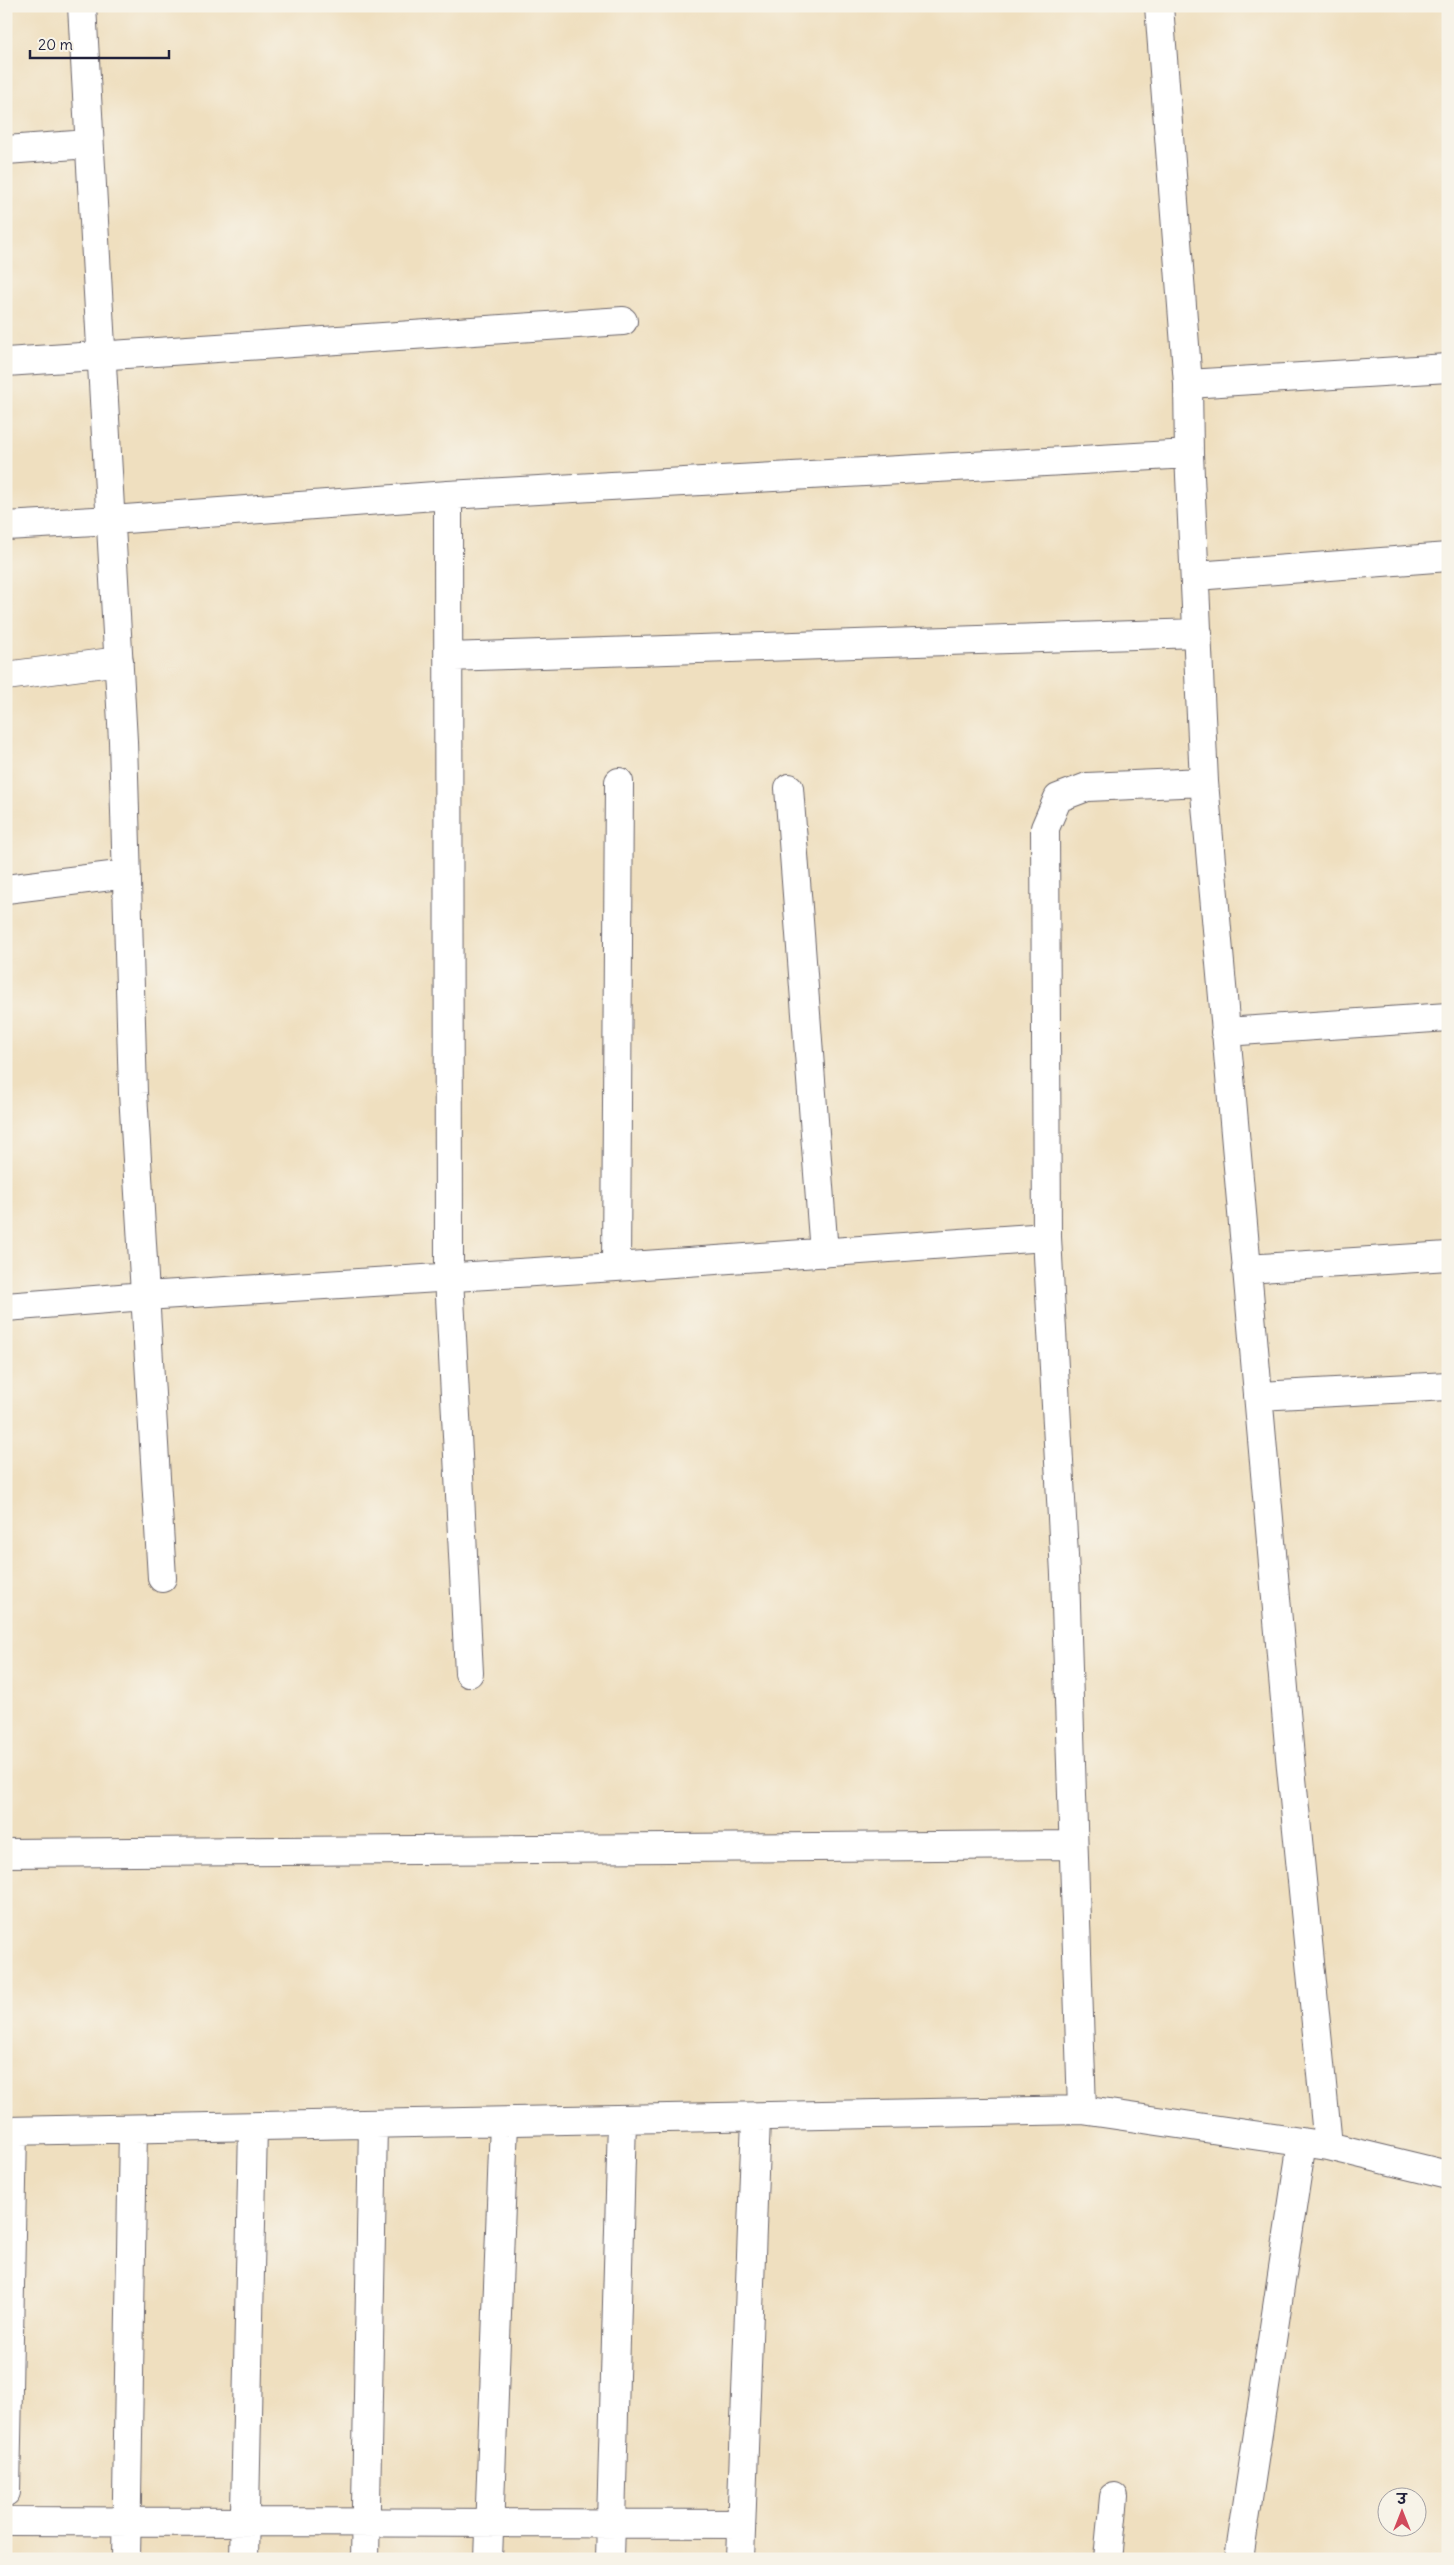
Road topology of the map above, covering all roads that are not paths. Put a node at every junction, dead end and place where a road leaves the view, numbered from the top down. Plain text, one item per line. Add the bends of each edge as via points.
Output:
1 (82, 6) edge
2 (1159, 6) edge
3 (89, 144) junction
4 (6, 150) edge
5 (623, 321) dead end
6 (101, 356) junction
7 (6, 362) edge
8 (1448, 368) edge
9 (1188, 384) junction
10 (1189, 454) junction
11 (448, 495) junction
12 (112, 520) junction
13 (6, 526) edge
14 (1448, 556) edge
15 (1196, 576) junction
16 (1198, 633) junction
17 (448, 657) junction
18 (119, 661) junction
19 (6, 676) edge
20 (618, 782) dead end
21 (1204, 782) junction
22 (789, 788) dead end
23 (126, 874) junction
24 (6, 888) edge
25 (1448, 1017) edge
26 (1225, 1032) junction
27 (1047, 1237) junction
28 (824, 1253) junction
29 (1448, 1256) edge
30 (616, 1267) junction
31 (1246, 1269) junction
32 (449, 1277) junction
33 (145, 1296) junction
34 (6, 1308) edge
35 (1448, 1386) edge
36 (1258, 1396) junction
37 (162, 1578) dead end
38 (469, 1673) dead end
39 (1073, 1845) junction
40 (6, 1854) edge
41 (1082, 2110) junction
42 (756, 2118) junction
43 (622, 2120) junction
44 (504, 2122) junction
45 (373, 2124) junction
46 (253, 2127) junction
47 (133, 2129) junction
48 (10, 2131) edge
49 (1315, 2144) junction
50 (1448, 2175) edge
51 (6, 2492) edge
52 (1114, 2497) dead end
53 (6, 2521) edge
54 (126, 2521) junction
55 (244, 2521) junction
56 (366, 2522) junction
57 (489, 2523) junction
58 (611, 2523) junction
59 (741, 2524) junction
60 (126, 2559) edge
61 (244, 2559) edge
62 (365, 2559) edge
63 (488, 2559) edge
64 (610, 2559) edge
65 (740, 2559) edge
66 (1108, 2559) edge
67 (1239, 2559) edge

1 - 3 street
2 - 9 street
3 - 4 street
3 - 6 street
5 - 6 street
6 - 7 street
6 - 12 street
8 - 9 street
9 - 10 street
10 - 11 street
10 - 15 street
11 - 12 street
11 - 17 street
12 - 13 street
12 - 18 street
14 - 15 street
15 - 16 street
16 - 17 street
16 - 21 street
17 - 32 street
18 - 19 street
18 - 23 street
20 - 30 street
21 - 26 street
21 - 27 street via 1087,787 1058,798 1045,828
22 - 28 street
23 - 24 street
23 - 33 street via 133,1093
25 - 26 street
26 - 31 street
27 - 28 street
27 - 39 street via 1065,1574
28 - 30 street
29 - 31 street
30 - 32 street
31 - 36 street
32 - 33 street
32 - 38 street
33 - 34 street
33 - 37 street
35 - 36 street
36 - 49 street
39 - 40 street
39 - 41 street
41 - 42 street
41 - 49 street
42 - 43 street
42 - 59 street
43 - 44 street
43 - 58 street
44 - 45 street
44 - 57 street
45 - 46 street
45 - 56 street
46 - 47 street
46 - 55 street
47 - 48 street
47 - 54 street
48 - 51 street
49 - 50 street
49 - 67 street
52 - 66 street
53 - 54 street
54 - 55 street
54 - 60 street
55 - 56 street
55 - 61 street
56 - 57 street
56 - 62 street
57 - 58 street
57 - 63 street
58 - 59 street
58 - 64 street
59 - 65 street

